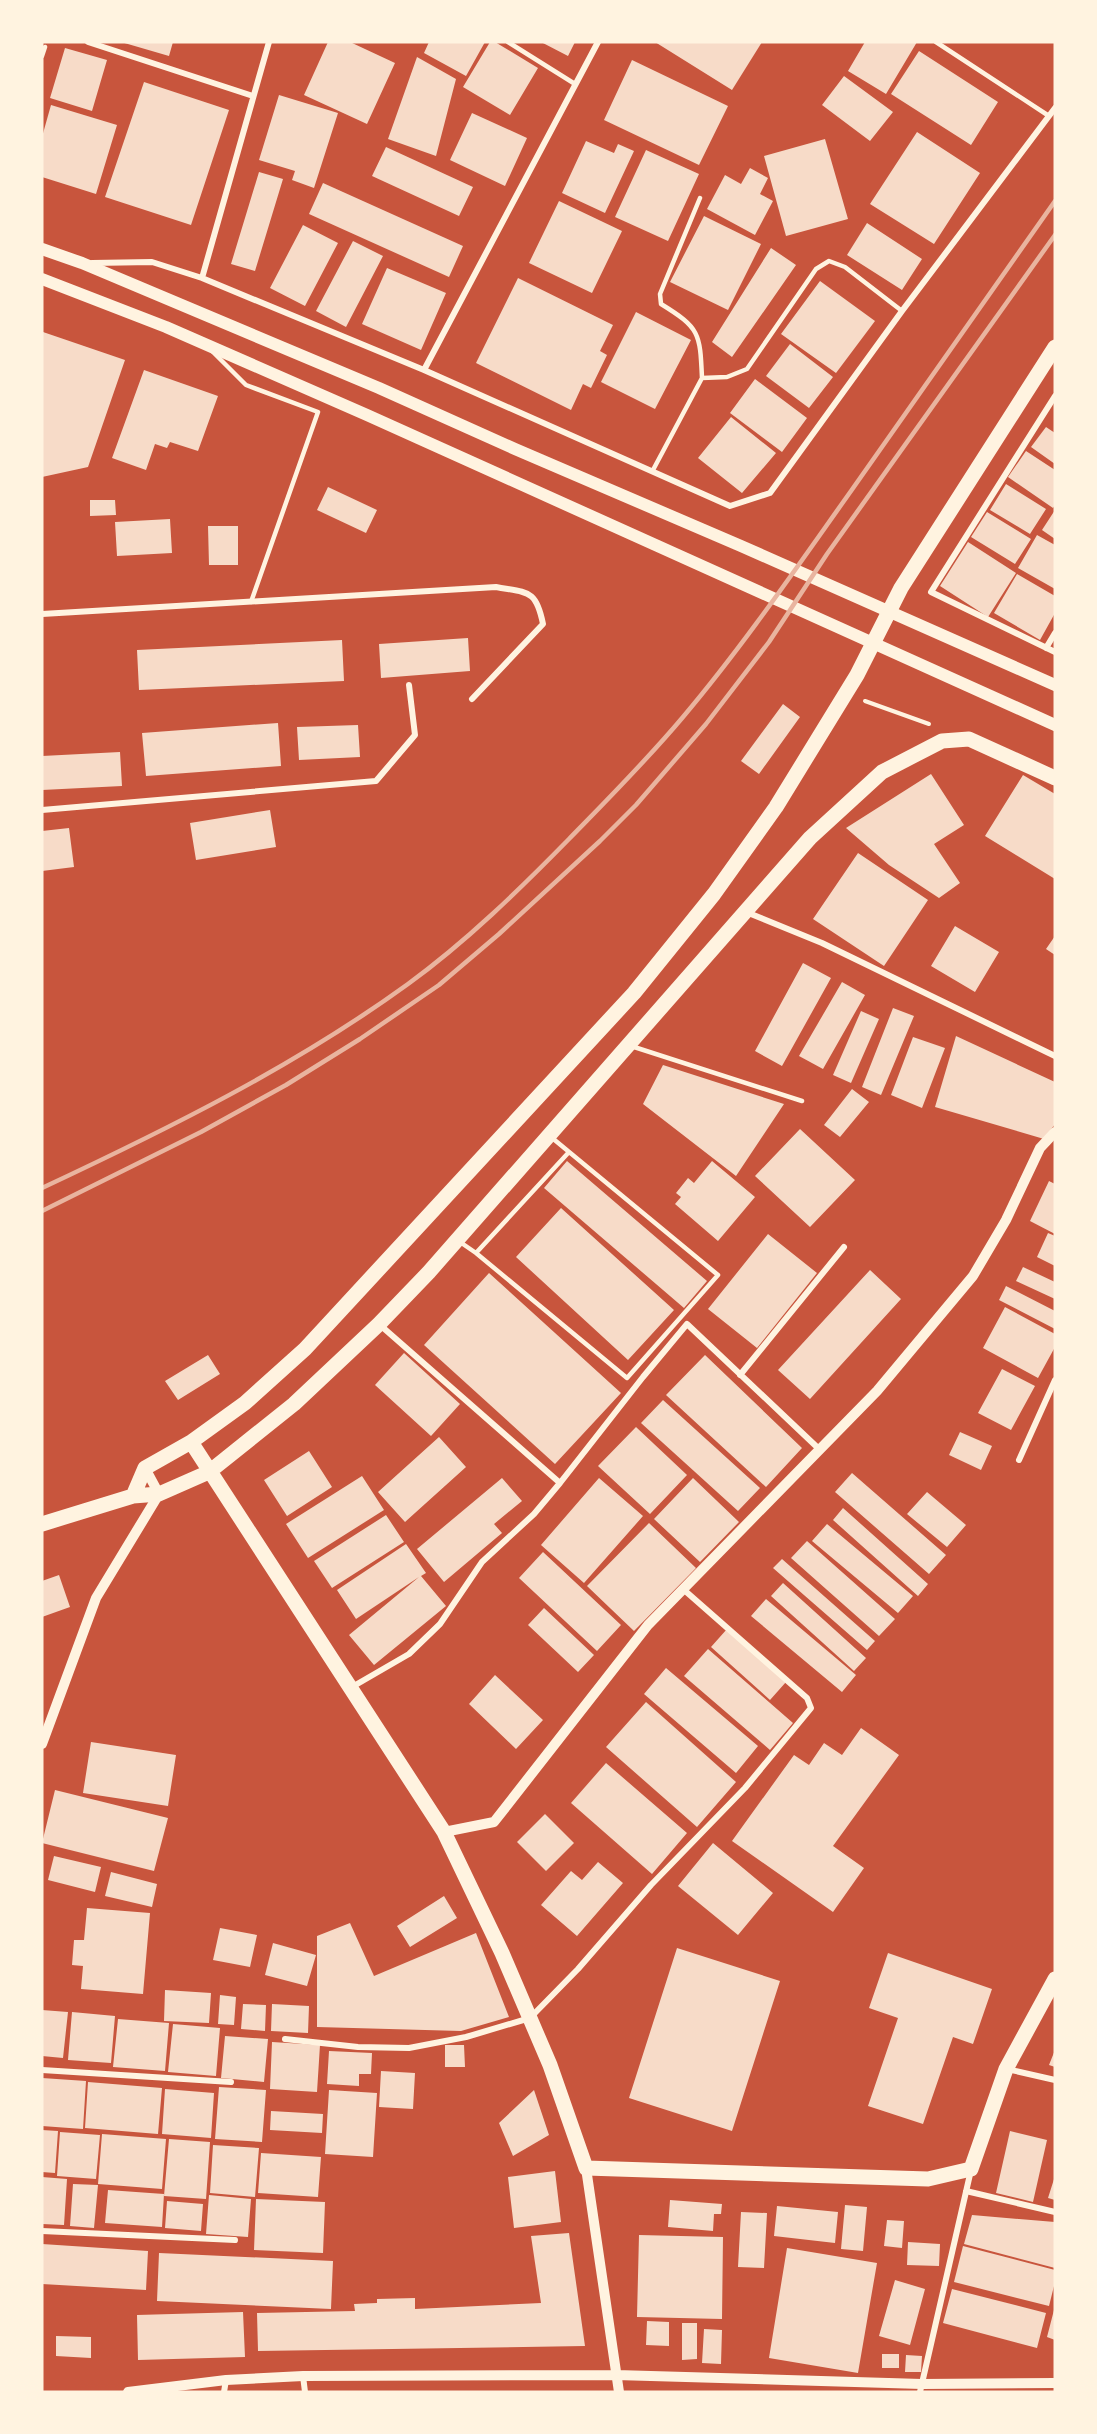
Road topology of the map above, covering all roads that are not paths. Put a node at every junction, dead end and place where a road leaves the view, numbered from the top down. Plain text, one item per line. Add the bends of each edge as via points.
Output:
1 (88, 42) edge
2 (269, 42) edge
3 (508, 42) edge
4 (598, 42) edge
5 (936, 42) edge
6 (45, 47) dead end
7 (42, 56) edge
8 (575, 84) junction
9 (253, 96) junction
10 (1055, 108) edge
11 (1050, 116) junction
12 (700, 198) dead end
13 (42, 249) edge
14 (82, 263) junction
15 (202, 278) junction
16 (42, 279) edge
17 (902, 311) junction
18 (205, 345) junction
19 (1055, 347) edge
20 (424, 370) junction
21 (702, 378) junction
22 (1055, 396) edge
23 (652, 470) junction
24 (251, 602) junction
25 (42, 615) edge
26 (1055, 633) edge
27 (1046, 648) junction
28 (1055, 652) edge
29 (409, 685) dead end
30 (1055, 685) edge
31 (472, 699) dead end
32 (1055, 726) edge
33 (1055, 778) edge
34 (42, 810) edge
35 (745, 912) junction
36 (628, 1045) junction
37 (1055, 1056) edge
38 (802, 1101) dead end
39 (1055, 1132) edge
40 (550, 1136) junction
41 (568, 1152) junction
42 (457, 1240) junction
43 (844, 1247) dead end
44 (476, 1253) junction
45 (379, 1324) junction
46 (740, 1375) junction
47 (1055, 1380) edge
48 (191, 1442) junction
49 (818, 1448) junction
50 (1019, 1460) dead end
51 (145, 1468) junction
52 (209, 1472) junction
53 (560, 1483) junction
54 (133, 1496) junction
55 (156, 1501) junction
56 (42, 1524) edge
57 (683, 1589) junction
58 (351, 1687) junction
59 (42, 1744) edge
60 (444, 1832) junction
61 (1055, 1979) edge
62 (530, 2018) junction
63 (285, 2039) dead end
64 (1006, 2069) junction
65 (42, 2070) edge
66 (1055, 2080) edge
67 (231, 2082) dead end
68 (586, 2168) junction
69 (971, 2169) junction
70 (966, 2191) junction
71 (1055, 2212) edge
72 (42, 2230) edge
73 (235, 2240) dead end
74 (616, 2375) junction
75 (303, 2376) junction
76 (226, 2380) junction
77 (1055, 2383) edge
78 (921, 2388) edge
79 (130, 2392) edge
80 (224, 2392) edge
81 (305, 2392) edge
82 (619, 2392) edge

1 - 9 street
2 - 9 street
3 - 8 lane
4 - 8 street
5 - 11 lane
6 - 7 lane
8 - 20 street
9 - 15 street
10 - 11 street
11 - 17 street
12 - 21 lane via 660,294 662,304 688,320 700,342
13 - 14 main road
14 - 15 street via 152,262
14 - 30 main road via 379,388
15 - 20 street
16 - 18 main road
17 - 21 lane via 845,267 829,261 816,269 747,369 727,377
17 - 23 street via 770,493 730,506
18 - 24 lane via 246,385 318,412
18 - 32 main road via 367,414
19 - 48 main road via 901,588 857,675 776,807 714,894 634,993 305,1349 245,1403
20 - 23 street
21 - 23 lane
22 - 27 street via 932,592
24 - 25 street
24 - 31 street via 496,587 528,593 539,604 543,624
26 - 27 street
27 - 28 street
29 - 34 street via 415,735 376,781
33 - 35 main road via 969,739 942,741 882,772 810,838
35 - 36 main road
35 - 37 street via 822,943
36 - 38 lane
36 - 40 main road
39 - 49 street via 1040,1148 1006,1220 973,1276 877,1391
40 - 41 lane
40 - 42 main road
41 - 44 lane
41 - 44 lane via 718,1275 627,1378
42 - 44 lane
42 - 45 main road
43 - 46 street
45 - 52 main road via 294,1404
45 - 53 street
46 - 49 street
46 - 53 street via 687,1324
47 - 50 street
48 - 51 main road
48 - 52 main road
49 - 57 street
51 - 54 main road
51 - 55 street
52 - 55 main road
52 - 58 main road
53 - 58 street via 534,1515 482,1562 440,1624 409,1654
54 - 55 main road
54 - 56 main road
55 - 59 street via 96,1598
57 - 60 street via 648,1625 494,1822
57 - 62 street via 807,1698 811,1708 745,1788
58 - 60 main road
60 - 62 main road
61 - 64 main road
62 - 63 street via 466,2037 409,2048
62 - 68 main road
64 - 66 street
64 - 69 main road
65 - 67 street
68 - 69 main road via 928,2179
68 - 74 street
69 - 70 street
70 - 71 street
70 - 78 street
72 - 73 street
74 - 75 street
74 - 78 street
74 - 82 street
75 - 76 street
75 - 81 street
76 - 79 street
76 - 80 street
77 - 78 street

